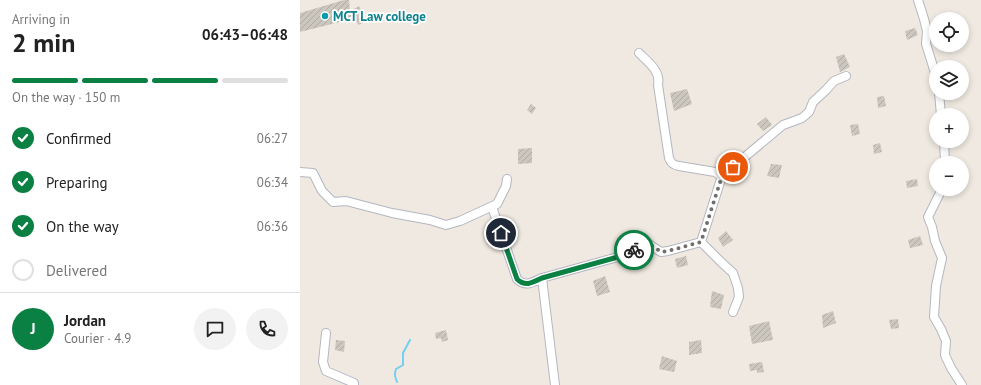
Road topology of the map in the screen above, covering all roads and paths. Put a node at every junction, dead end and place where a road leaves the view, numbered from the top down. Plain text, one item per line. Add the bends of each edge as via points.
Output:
1 (918, 0) edge
2 (639, 54) dead end
3 (931, 60) edge
4 (846, 76) dead end
5 (300, 172) edge
6 (722, 177) junction
7 (507, 179) dead end
8 (938, 196) edge
9 (492, 207) junction
10 (701, 242) junction
11 (542, 278) junction
12 (733, 312) dead end
13 (326, 333) dead end
14 (354, 385) edge
15 (555, 385) edge
16 (962, 385) edge

1 - 3 street via 927,31 926,44
2 - 6 street via 658,74 671,163 715,172
4 - 6 street via 834,81 813,102 809,112 802,118 783,125
5 - 9 street via 313,173 322,191 333,202 346,201 446,225 460,222
6 - 10 street
7 - 9 street via 497,204
8 - 16 street via 928,217 942,258 936,286 934,317 946,341 945,355
9 - 11 street via 517,279 525,284
10 - 11 street via 661,252 647,242 625,255
10 - 12 street via 733,273 739,297
11 - 15 street
13 - 14 street via 323,362 326,371

